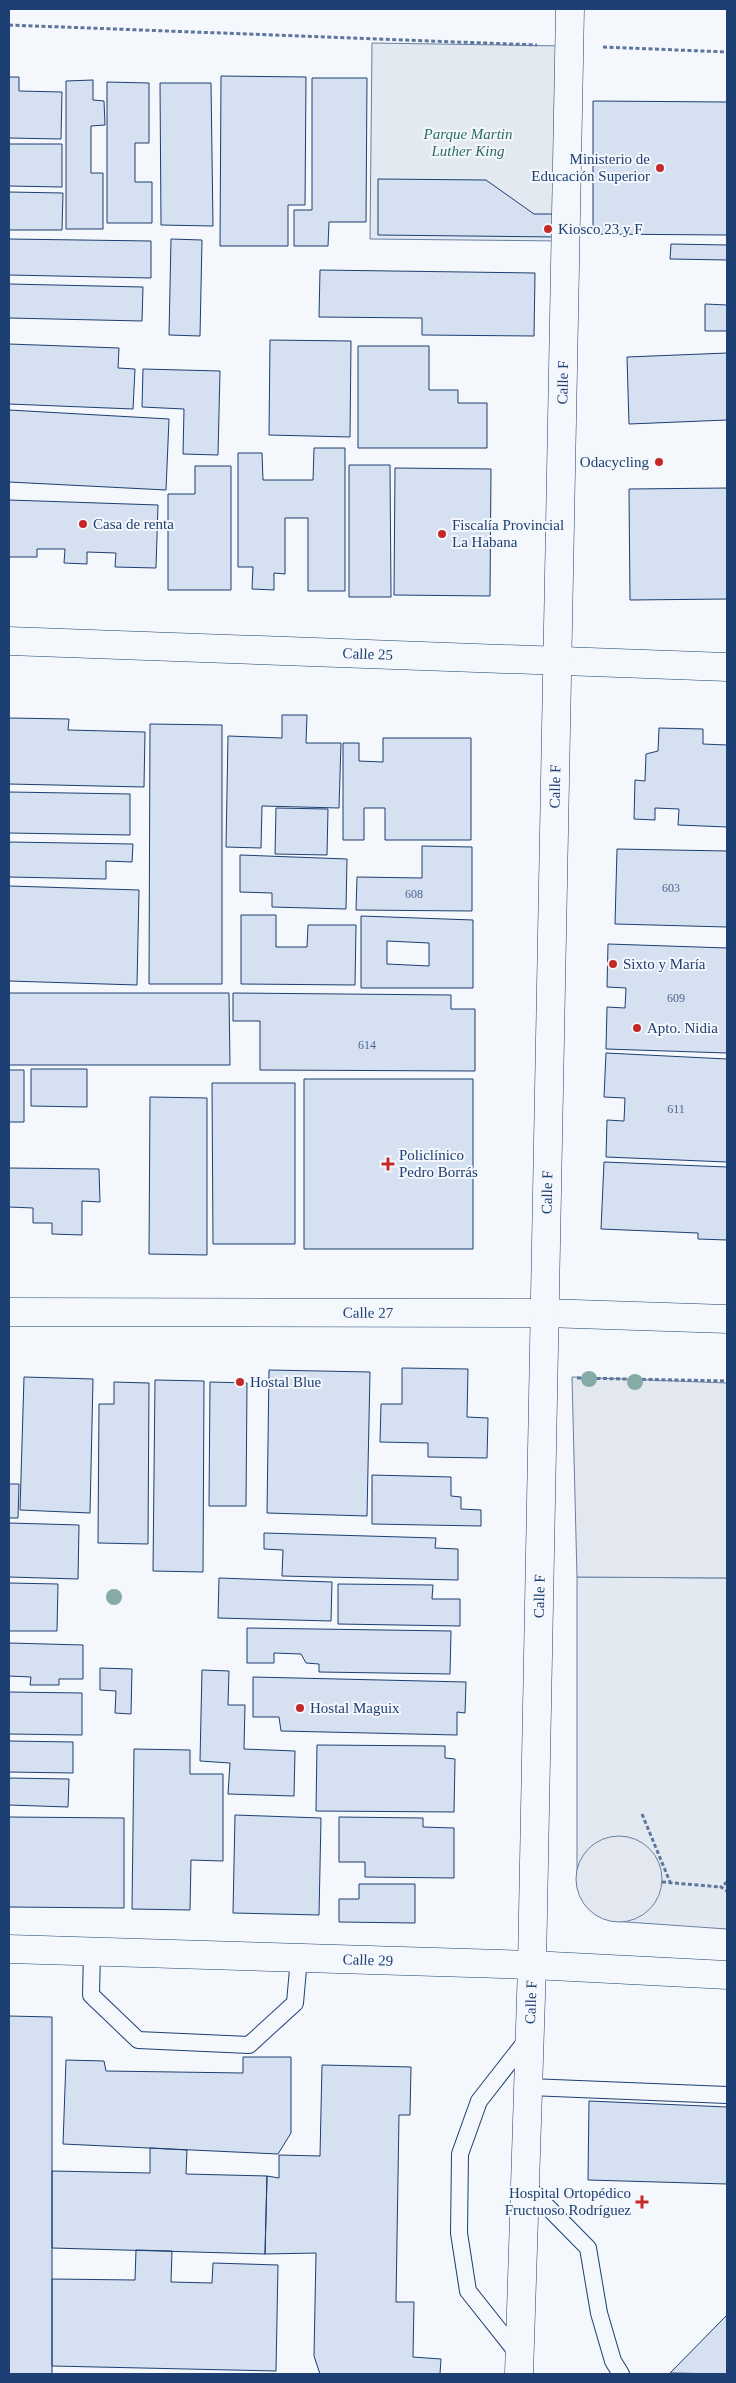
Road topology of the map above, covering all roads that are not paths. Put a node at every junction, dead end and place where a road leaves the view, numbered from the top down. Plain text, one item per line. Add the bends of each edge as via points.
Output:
1 (570, 9) edge
2 (9, 641) edge
3 (558, 662) junction
4 (727, 667) edge
5 (9, 1312) edge
6 (545, 1313) junction
7 (727, 1319) edge
8 (9, 1949) edge
9 (92, 1952) junction
10 (299, 1958) junction
11 (532, 1965) junction
12 (727, 1975) edge
13 (530, 2035) junction
14 (529, 2087) junction
15 (727, 2095) edge
16 (525, 2184) junction
17 (519, 2364) edge
18 (621, 2374) edge

1 - 3 street, Calle F
2 - 3 street, Calle 25
3 - 4 street, Calle 25
3 - 6 street, Calle F
5 - 6 street, Calle 27
6 - 7 street, Calle 27
6 - 11 street, Calle F
8 - 9 street, Calle 29
9 - 10 street, Calle 29
9 - 10 lane via 91,1995 138,2040 249,2046 295,2003
10 - 11 street, Calle 29
11 - 12 street, Calle 29
11 - 13 street, Calle F
13 - 14 street, Calle F
13 - 17 lane via 479,2101 460,2154 459,2233 468,2291
14 - 15 lane
14 - 16 street, Calle F
16 - 17 street, Calle F
16 - 18 lane via 588,2248 599,2314 613,2361

